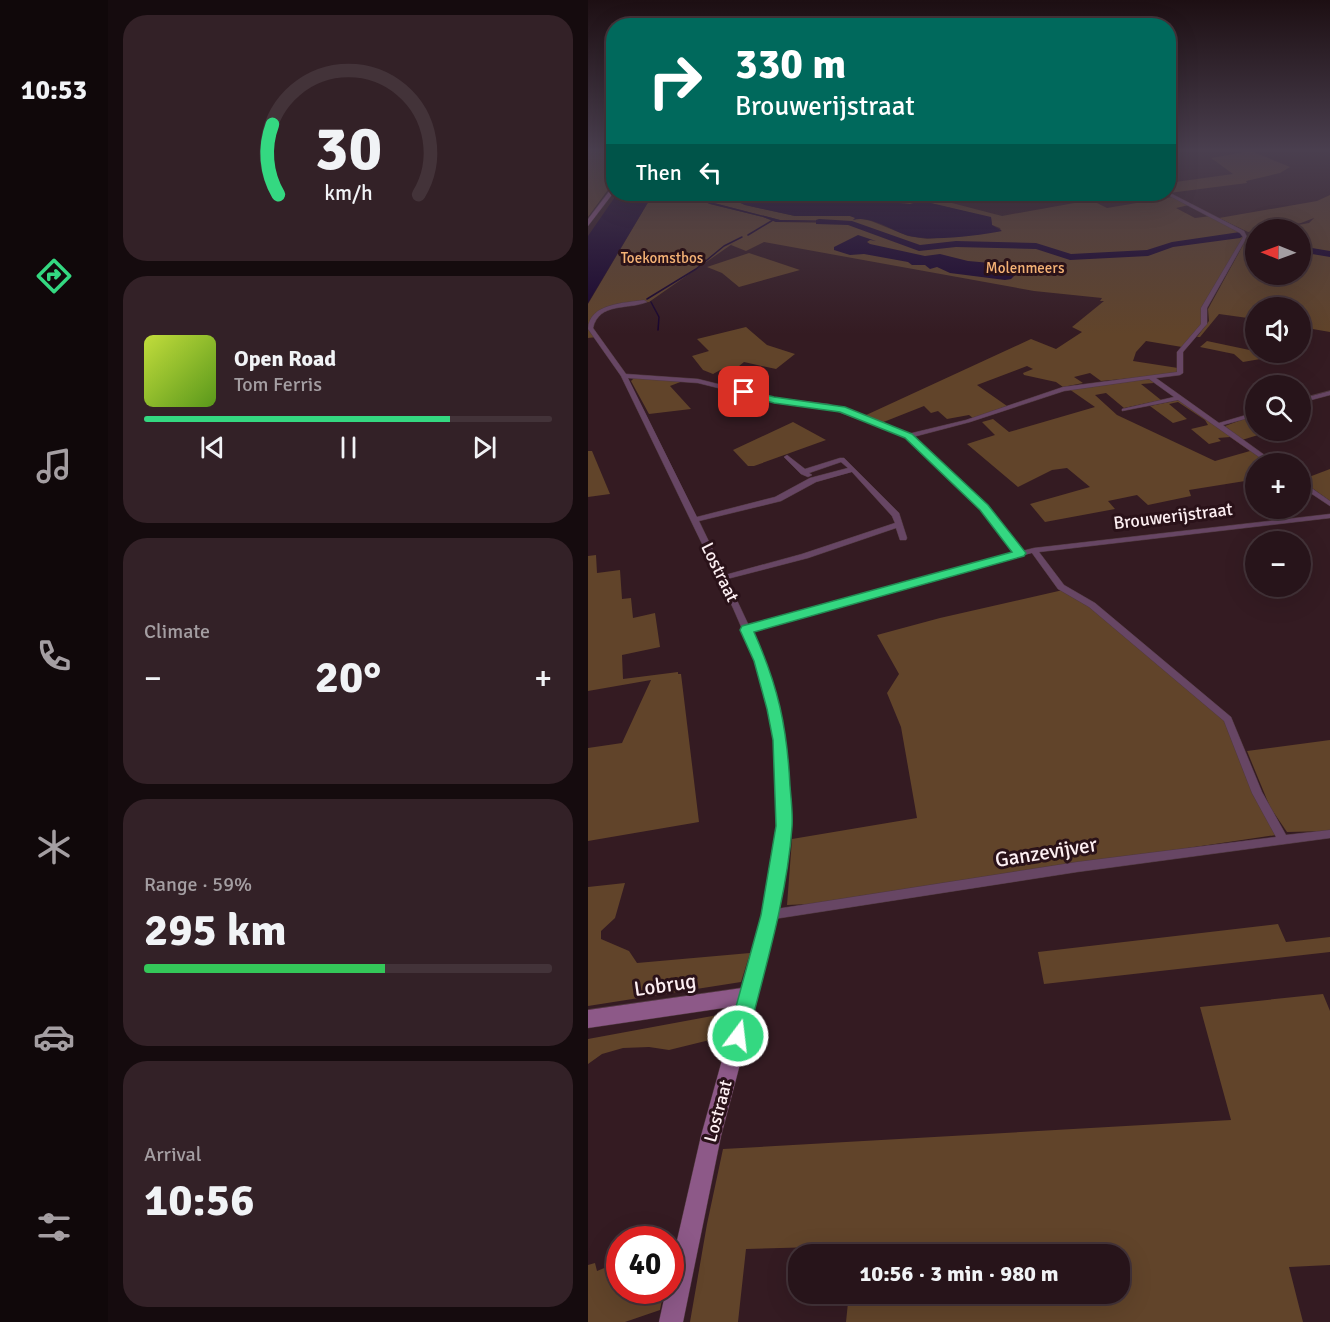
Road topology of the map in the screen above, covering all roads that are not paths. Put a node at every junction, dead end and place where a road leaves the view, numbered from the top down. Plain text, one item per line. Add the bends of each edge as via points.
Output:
1 (597, 211) edge
2 (1199, 211) edge
3 (588, 224) edge
4 (645, 302) dead end
5 (597, 337) junction
6 (588, 338) edge
7 (624, 376) junction
8 (1150, 377) junction
9 (1330, 393) edge
10 (1178, 398) junction
11 (1311, 398) edge
12 (1124, 410) dead end
13 (1245, 417) edge
14 (1218, 425) junction
15 (908, 436) junction
16 (1258, 453) edge
17 (787, 458) dead end
18 (853, 469) junction
19 (804, 472) junction
20 (813, 480) junction
21 (1311, 490) edge
22 (1330, 504) edge
23 (1330, 516) edge
24 (695, 520) junction
25 (899, 524) junction
26 (903, 538) dead end
27 (1034, 550) junction
28 (1020, 553) junction
29 (723, 578) junction
30 (747, 630) junction
31 (1330, 834) edge
32 (1283, 839) junction
33 (769, 915) junction
34 (749, 996) junction
35 (588, 1019) edge
36 (672, 1322) edge

1 - 3 street
2 - 8 street via 1244,235 1204,308 1204,324 1180,352 1180,373
4 - 5 street via 610,308 596,315 590,325
5 - 6 street
5 - 7 street, Lostraat
7 - 15 street via 698,381 774,400 829,406
7 - 24 street, Lostraat
8 - 10 street
8 - 15 street via 1064,389
9 - 11 street
10 - 12 street
10 - 14 street
13 - 14 street
14 - 16 street
15 - 28 street via 984,508
17 - 19 street
18 - 19 street via 842,459
18 - 20 street
18 - 25 street via 896,515
19 - 20 street
20 - 24 street via 778,499
21 - 22 street
23 - 27 street, Brouwerijstraat
24 - 29 street, Lostraat
25 - 26 street
25 - 29 street via 805,556
27 - 28 street, Brouwerijstraat
27 - 32 street via 1061,587 1092,605 1228,720 1257,793
28 - 30 street, Brouwerijstraat
29 - 30 street, Lostraat
30 - 33 street, Lostraat via 770,688 780,740 784,826
31 - 32 street, Ganzevijver
32 - 33 street, Ganzevijver
33 - 34 street, Lostraat
34 - 35 street, Lobrug
34 - 36 street, Lostraat via 711,1136

